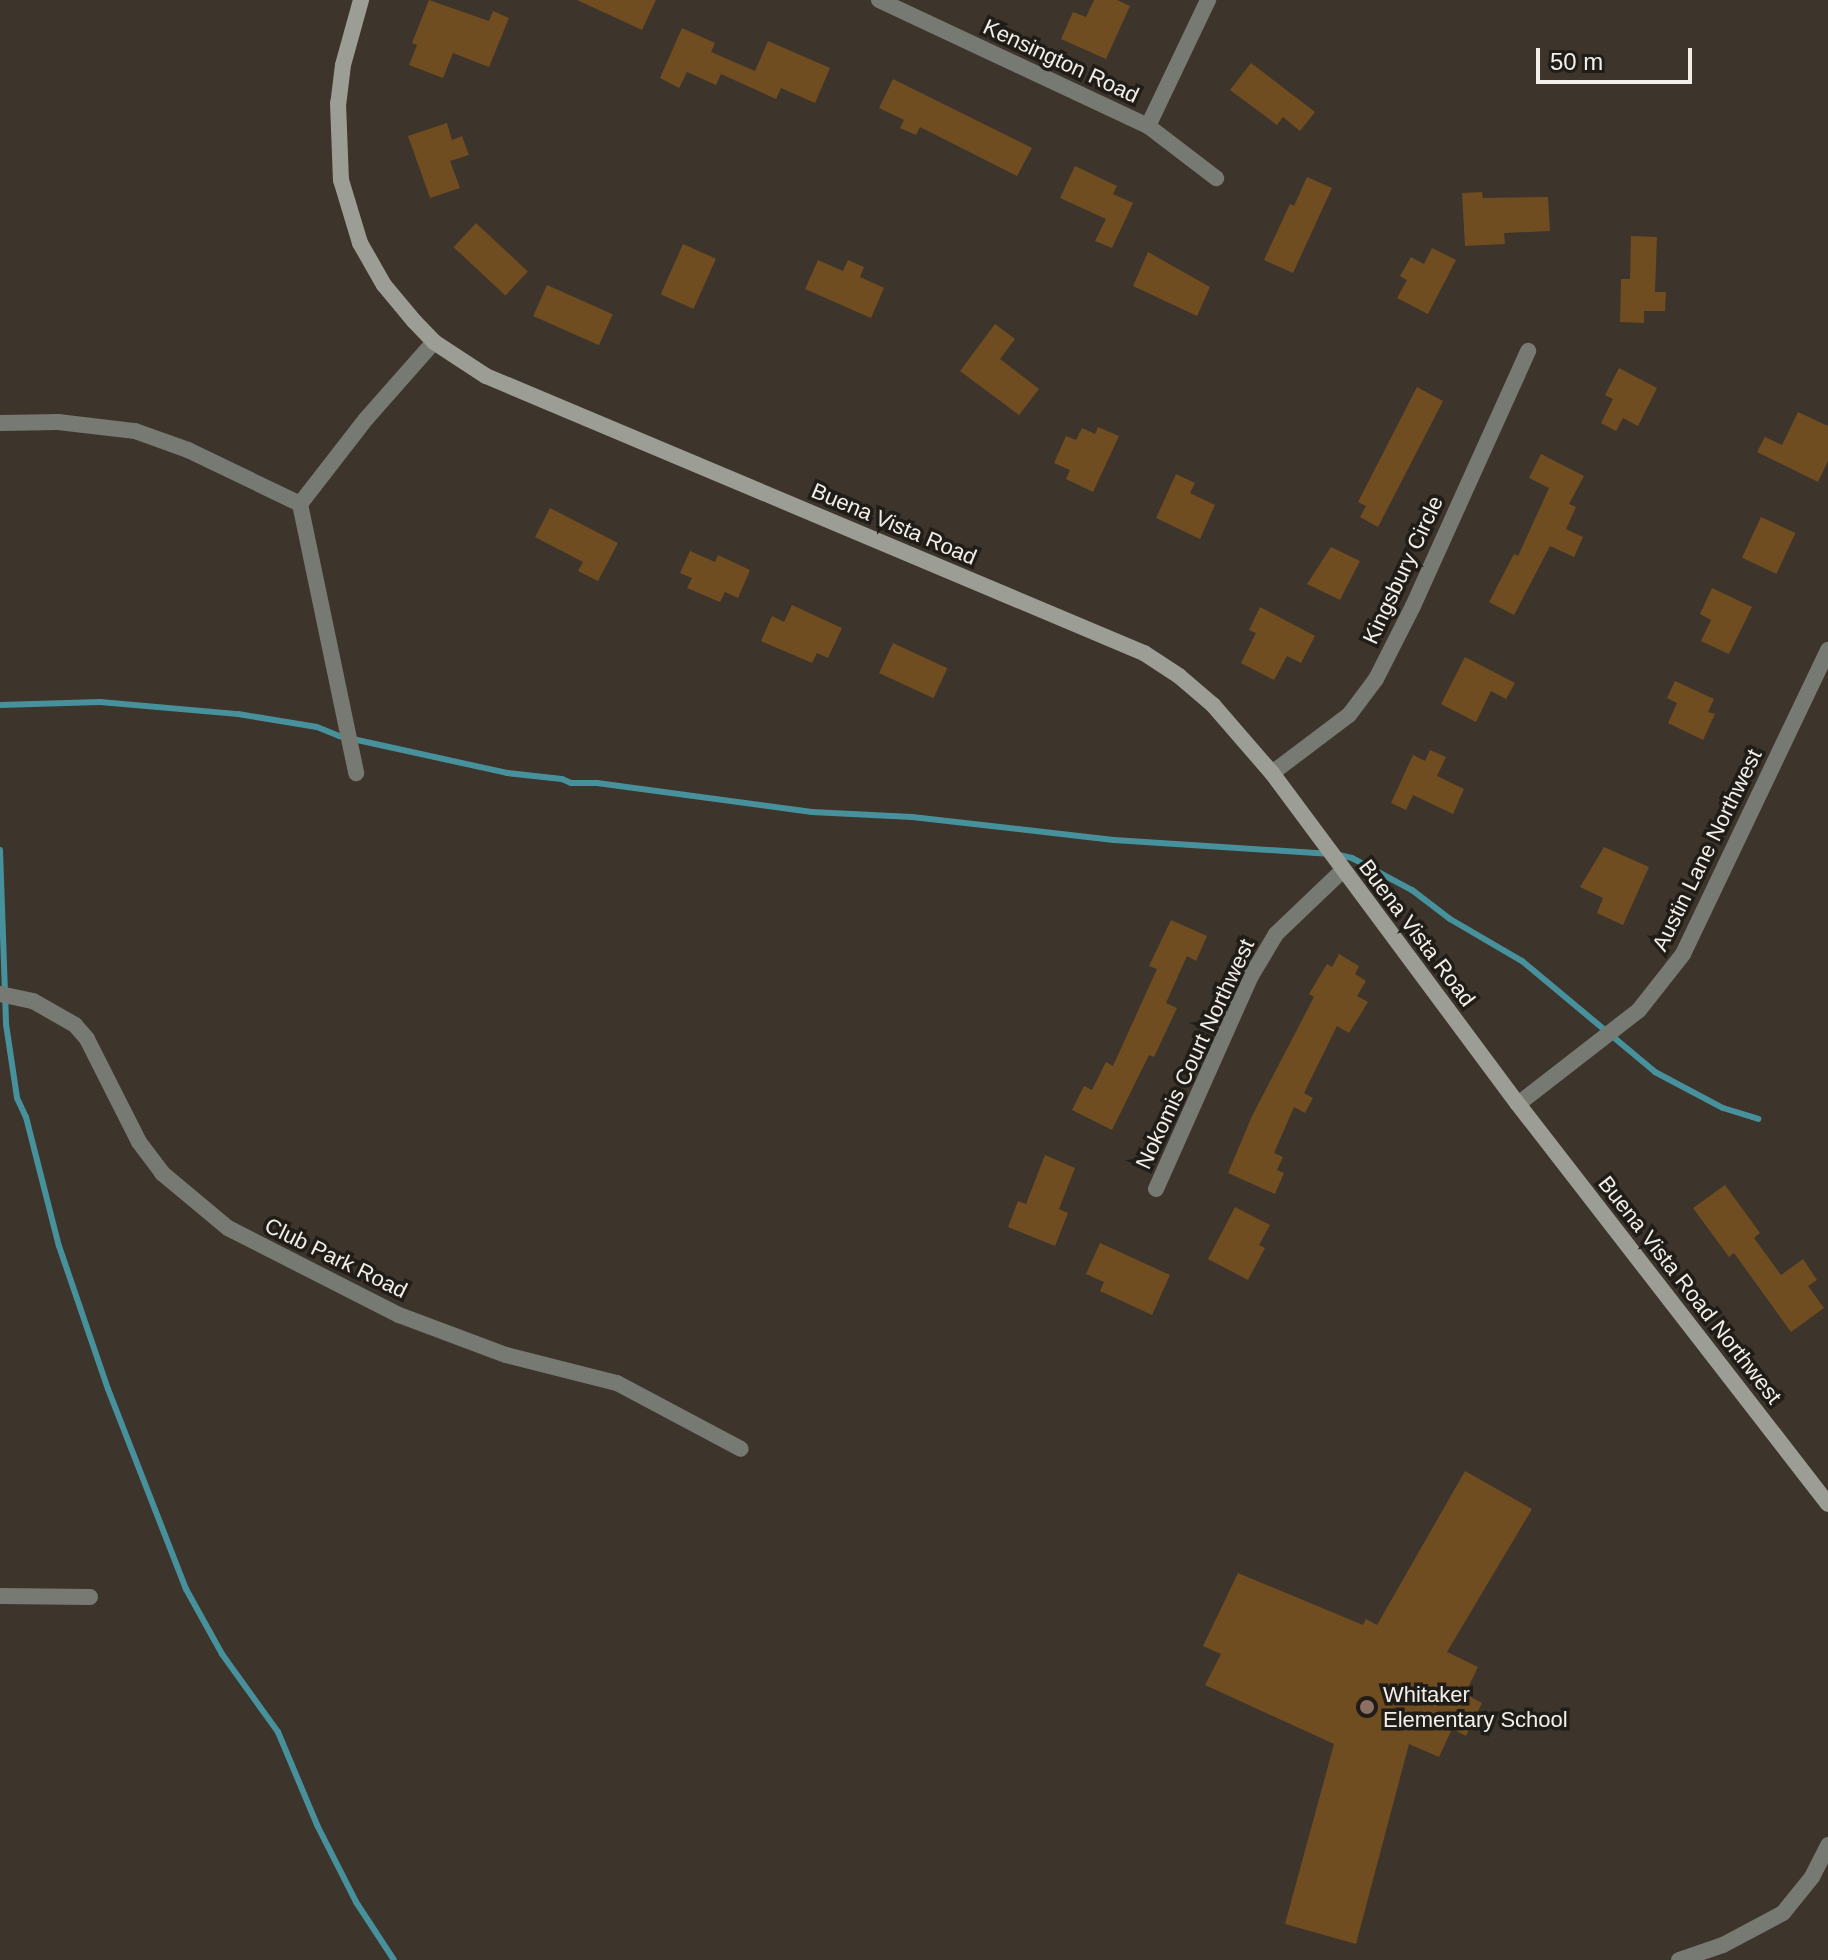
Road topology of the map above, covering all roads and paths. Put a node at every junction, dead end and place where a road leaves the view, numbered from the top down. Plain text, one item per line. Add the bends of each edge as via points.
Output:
1 (361, 0) edge
2 (879, 0) edge
3 (1208, 0) edge
4 (1148, 126) junction
5 (1216, 178) dead end
6 (434, 342) junction
7 (1528, 351) dead end
8 (0, 423) edge
9 (300, 504) junction
10 (1828, 650) edge
11 (356, 773) dead end
12 (1272, 773) junction
13 (1343, 870) junction
14 (0, 994) edge
15 (1518, 1104) junction
16 (1156, 1189) dead end
17 (741, 1449) dead end
18 (1828, 1504) edge
19 (0, 1596) edge
20 (90, 1597) dead end
21 (1828, 1845) edge
22 (1679, 1960) edge

1 - 6 street, Buena Vista Road via 338,103 341,180 360,243 384,285
2 - 4 street, Kensington Road
3 - 4 street
4 - 5 street, Kensington Road
6 - 9 street
6 - 12 street, Buena Vista Road via 486,376 1144,653 1213,705
7 - 12 street, Kingsbury Circle via 1376,679 1349,715
8 - 9 street via 58,422 135,431 188,450
9 - 11 street
10 - 15 street, Austin Lane Northwest via 1683,954 1639,1010
12 - 13 street, Buena Vista Road
13 - 15 street, Buena Vista Road
13 - 16 street, Nokomis Court Northwest via 1276,934 1251,976
14 - 17 street, Club Park Road via 33,1001 75,1025 139,1142 162,1173 228,1228 399,1315 506,1355 617,1383
15 - 18 street, Buena Vista Road Northwest
19 - 20 street
21 - 22 street via 1812,1877 1783,1913 1735,1940

